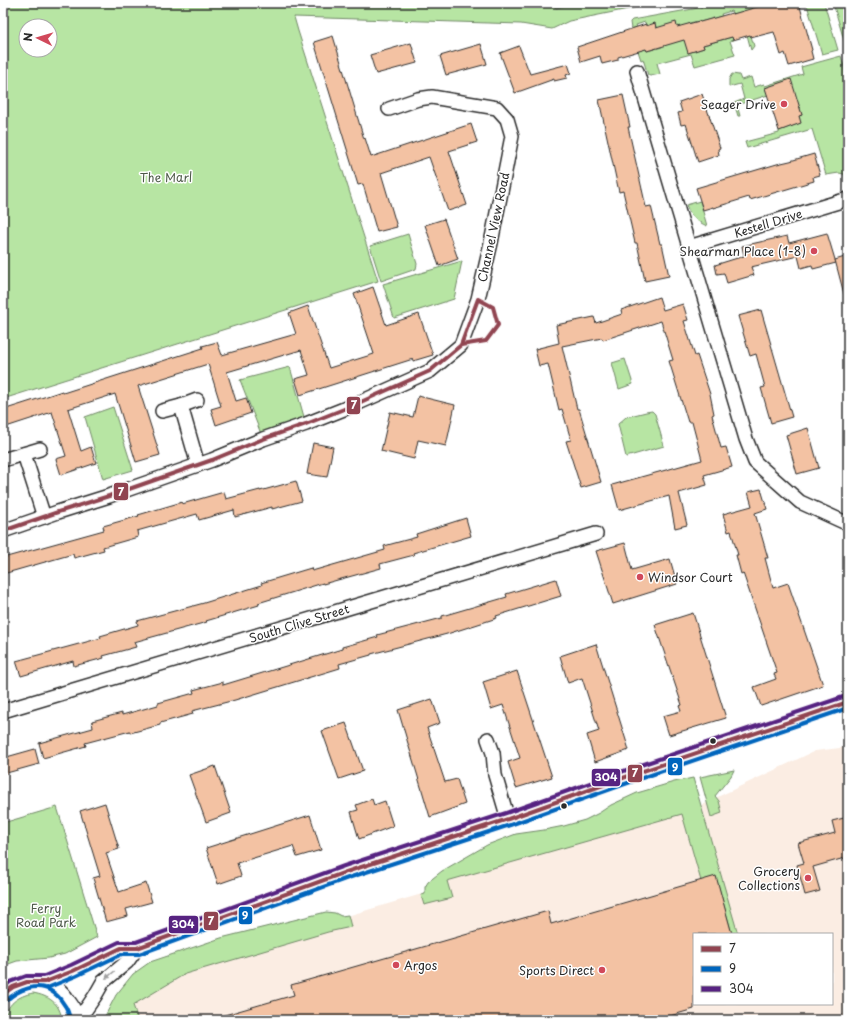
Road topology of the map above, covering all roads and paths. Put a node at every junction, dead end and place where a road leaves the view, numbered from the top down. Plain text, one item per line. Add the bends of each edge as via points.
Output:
1 (637, 71) dead end
2 (389, 108) dead end
3 (848, 199) edge
4 (689, 247) junction
5 (197, 400) dead end
6 (181, 406) junction
7 (162, 411) dead end
8 (40, 449) dead end
9 (24, 454) junction
10 (6, 459) dead end
11 (198, 465) junction
12 (44, 517) junction
13 (848, 523) edge
14 (3, 531) edge
15 (596, 534) dead end
16 (848, 702) edge
17 (3, 711) edge
18 (488, 739) dead end
19 (508, 819) junction
20 (137, 948) junction
21 (45, 982) junction
22 (3, 996) edge
23 (76, 1018) edge

1 - 4 street
2 - 11 street, Channel View Road via 432,97 497,108 507,119 512,136 491,243 478,299 461,345 430,371 412,380
3 - 4 street, Kestell Drive
4 - 13 street via 755,462 800,502
5 - 6 street
6 - 7 street
6 - 11 street
8 - 9 street
9 - 10 street
9 - 12 street
11 - 12 street, Channel View Road
12 - 14 street, Channel View Road
15 - 17 street, South Clive Street
16 - 19 street
18 - 19 street
19 - 20 street via 346,872
20 - 21 street via 121,948
20 -> 23 street via 127,962 103,982 86,1009
21 - 22 street via 27,982 13,987
21 - 23 street via 64,993 72,1005

